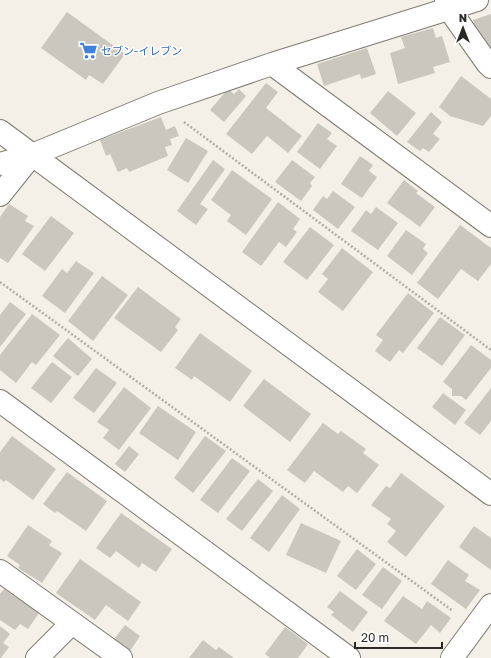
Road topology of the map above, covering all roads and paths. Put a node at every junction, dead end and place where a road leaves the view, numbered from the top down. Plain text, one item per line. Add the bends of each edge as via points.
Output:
1 (477, 0) edge
2 (448, 4) edge
3 (272, 64) junction
4 (491, 67) edge
5 (158, 103) junction
6 (0, 131) edge
7 (32, 155) junction
8 (0, 164) edge
9 (0, 195) edge
10 (491, 226) edge
11 (0, 282) edge
12 (491, 350) edge
13 (0, 400) edge
14 (491, 494) edge
15 (0, 571) edge
16 (491, 606) edge
17 (72, 623) junction
18 (475, 626) junction
19 (37, 658) edge
20 (121, 658) edge
21 (349, 658) edge
22 (452, 658) edge

1 - 2 street
2 - 3 street
2 - 4 street
3 - 5 street
3 - 10 street
5 - 7 street
5 - 12 path
6 - 7 street
7 - 8 street
7 - 9 street
7 - 14 street
11 - 18 path
13 - 21 street
15 - 17 street
16 - 18 street
17 - 19 street
17 - 20 street
18 - 22 street

